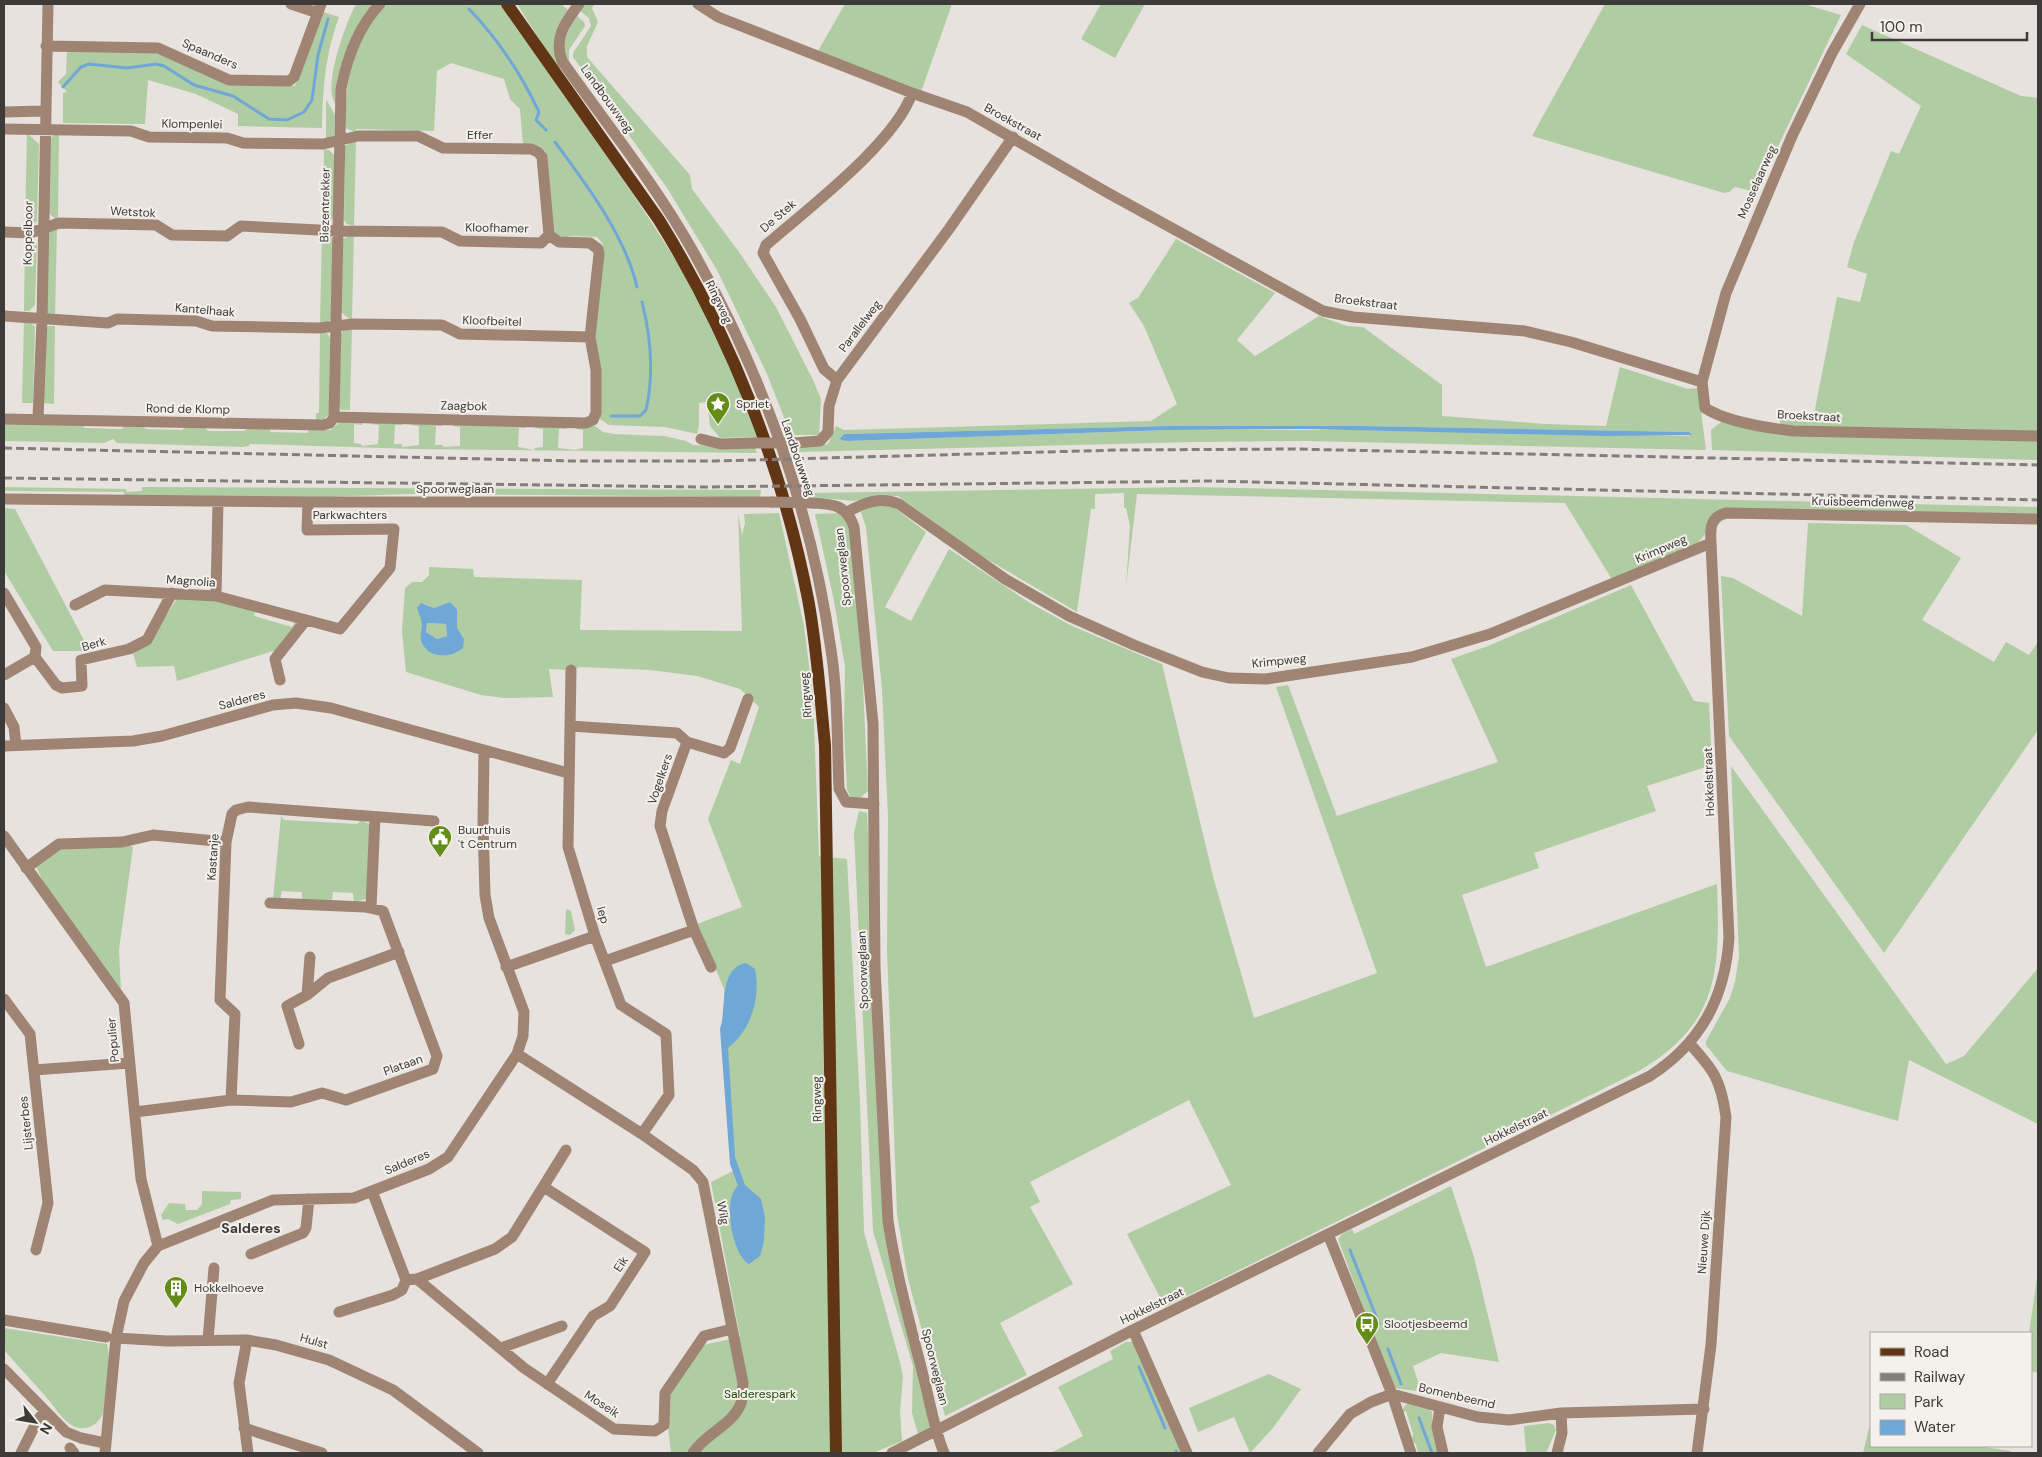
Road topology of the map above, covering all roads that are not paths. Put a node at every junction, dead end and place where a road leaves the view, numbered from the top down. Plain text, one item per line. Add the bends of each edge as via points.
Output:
1 (48, 4) edge
2 (291, 4) edge
3 (380, 4) edge
4 (579, 4) edge
5 (698, 4) edge
6 (1860, 4) edge
7 (511, 6) edge
8 (319, 8) edge
9 (46, 46) junction
10 (912, 93) junction
11 (44, 111) junction
12 (4, 112) edge
13 (4, 129) edge
14 (44, 130) junction
15 (1013, 137) junction
16 (340, 140) junction
17 (42, 228) junction
18 (338, 231) junction
19 (4, 232) edge
20 (549, 235) junction
21 (4, 316) edge
22 (42, 320) junction
23 (336, 326) junction
24 (590, 337) junction
25 (837, 380) junction
26 (1702, 382) junction
27 (334, 417) junction
28 (4, 419) edge
29 (38, 419) junction
30 (2038, 436) edge
31 (700, 439) dead end
32 (4, 499) edge
33 (218, 501) junction
34 (308, 502) junction
35 (847, 512) junction
36 (2038, 519) edge
37 (1711, 543) junction
38 (4, 592) edge
39 (172, 593) junction
40 (216, 596) junction
41 (75, 605) dead end
42 (306, 620) junction
43 (340, 629) joint
44 (35, 657) junction
45 (572, 670) dead end
46 (4, 675) edge
47 (280, 680) dead end
48 (748, 699) dead end
49 (4, 708) edge
50 (570, 726) junction
51 (687, 742) junction
52 (16, 745) junction
53 (4, 746) edge
54 (484, 750) junction
55 (568, 773) junction
56 (874, 804) junction
57 (375, 818) junction
58 (434, 821) dead end
59 (4, 836) edge
60 (226, 842) junction
61 (26, 868) junction
62 (270, 903) dead end
63 (371, 907) junction
64 (694, 930) junction
65 (595, 936) junction
66 (399, 952) junction
67 (310, 957) dead end
68 (605, 961) junction
69 (506, 967) junction
70 (711, 967) dead end
71 (307, 995) junction
72 (4, 999) edge
73 (1689, 1043) junction
74 (300, 1044) dead end
75 (517, 1054) junction
76 (129, 1063) junction
77 (34, 1070) junction
78 (231, 1100) junction
79 (135, 1112) junction
80 (642, 1134) junction
81 (566, 1150) dead end
82 (544, 1187) junction
83 (372, 1191) junction
84 (309, 1199) junction
85 (1328, 1234) junction
86 (158, 1246) junction
87 (36, 1250) dead end
88 (251, 1254) dead end
89 (214, 1268) dead end
90 (411, 1279) junction
91 (339, 1312) dead end
92 (4, 1320) edge
93 (562, 1326) dead end
94 (732, 1329) junction
95 (1133, 1330) junction
96 (111, 1338) junction
97 (208, 1340) junction
98 (247, 1340) junction
99 (501, 1348) junction
100 (4, 1369) edge
101 (547, 1384) junction
102 (1392, 1394) junction
103 (1440, 1407) junction
104 (1704, 1409) junction
105 (45, 1412) junction
106 (1562, 1413) junction
107 (244, 1428) junction
108 (935, 1430) junction
109 (105, 1448) edge
110 (21, 1453) edge
111 (248, 1453) edge
112 (322, 1453) edge
113 (478, 1453) edge
114 (694, 1453) edge
115 (836, 1453) edge
116 (892, 1453) edge
117 (944, 1453) edge
118 (1187, 1453) edge
119 (1318, 1453) edge
120 (1411, 1453) edge
121 (1443, 1453) edge
122 (1557, 1453) edge
123 (1697, 1453) edge

1 - 9 street, Koppelboor
2 - 8 street
3 - 16 street, Biezentrekker via 362,29 345,69
4 - 56 street, Landbouwweg via 560,32 558,51 562,60 646,178 694,254 725,310 774,428 802,513 831,650 840,789 846,802
5 - 10 street, Broekstraat via 718,16
6 - 26 street, Mosselaarweg via 1832,53 1752,228 1726,293
7 - 115 main road, Ringweg via 537,50 654,213 690,274 761,431 788,513 803,579 816,654 825,745
8 - 9 street, Spaanders via 294,78 288,81 229,80 158,48
9 - 11 street, Koppelboor
10 - 15 street, Broekstraat via 967,112
10 - 25 street, De Stek via 907,109 886,134 840,182 766,245 763,253 824,370
11 - 12 street
11 - 14 street, Koppelboor
13 - 14 street, Klompenlei
14 - 16 street, Klompenlei via 131,131 149,137 226,138 243,143 323,144
14 - 17 street, Koppelboor
15 - 25 street, Parallelweg
15 - 26 street, Broekstraat via 1323,311 1353,317 1525,331
16 - 18 street, Biezentrekker
16 - 20 street, Effer via 358,136 418,136 443,148 532,149 542,157
17 - 18 street, Wetstok via 56,224 156,225 172,235 227,236 242,226
17 - 19 street, Wetstok via 30,233
17 - 22 street, Koppelboor
18 - 20 street, Kloofhamer via 442,232 460,241 541,243
18 - 23 street, Biezentrekker
20 - 24 street via 559,242 590,243 598,249
21 - 22 street, Kantelhaak via 28,316
22 - 23 street, Kantelhaak via 108,324 117,319 196,321 212,326
22 - 29 street, Koppelboor
23 - 24 street, Kloofbeitel via 442,325 460,334
23 - 27 street, Biezentrekker
24 - 27 street, Zaagbok via 596,370 596,413 593,420 586,423
25 - 31 street, Parallelweg, bridge via 829,406 828,432 820,441 722,444
26 - 30 street, Broekstraat via 1704,408 1775,429
27 - 29 street, Rond de Klomp via 324,425
28 - 29 street, Rond de Klomp
32 - 33 street, Spoorweglaan
33 - 34 street, Spoorweglaan
33 - 40 street
34 - 35 street, Spoorweglaan, bridge via 772,502 833,504
34 - 43 street, Parkwachters via 307,530 394,529 390,568
35 - 37 street, Krimpweg via 874,500 890,500 1005,579 1069,616 1202,672 1229,678 1266,679 1412,657 1490,634
35 - 56 street, Spoorweglaan via 854,527 872,715
36 - 37 street, Kruisbeemdenweg via 1727,513 1714,519 1710,528
37 - 73 street, Hokkelstraat via 1729,938 1721,988 1710,1013
38 - 44 street, Berk via 36,647
39 - 40 street, Magnolia
39 - 41 street, Magnolia via 105,590
39 - 44 street, Berk via 146,640 130,649 81,660 82,686 62,688 56,685
40 - 42 street, Magnolia
42 - 43 street, Magnolia
42 - 47 street via 275,659
44 - 46 street
45 - 50 street, Iep
48 - 51 street via 730,748 724,752
49 - 52 street via 14,726
50 - 51 street, Vogelkers via 678,733
50 - 55 street, Iep
51 - 64 street, Vogelkers via 662,811 660,826
52 - 53 street, Salderes
52 - 54 street, Salderes via 133,741 273,705 296,703 331,708
54 - 55 street, Salderes
54 - 69 street, Salderes via 486,895
55 - 65 street, Iep via 568,847
56 - 108 street, Spoorweglaan via 875,968 888,1220 894,1262
57 - 58 street, Kastanje
57 - 60 street, Kastanje via 248,807 232,814
57 - 63 street
59 - 61 street, Populier
60 - 61 street via 152,835 122,842 59,844
60 - 78 street, Kastanje via 220,1000 235,1014
61 - 76 street, Populier via 124,1003
62 - 63 street
63 - 66 street, Plataan via 383,911
64 - 68 street
64 - 70 street, Vogelkers
65 - 68 street, Iep
65 - 69 street
66 - 71 street via 328,978
66 - 78 street, Plataan via 437,1056 433,1069 346,1100 322,1093 291,1102
67 - 71 street
68 - 80 street, Iep via 621,1005 666,1034 669,1095
69 - 75 street, Salderes via 524,1012 524,1036
71 - 74 street via 287,1006
72 - 77 street, Lijsterbes via 30,1034
73 - 85 street, Hokkelstraat via 1671,1062 1650,1076
73 - 104 street, Nieuwe Dijk via 1716,1076 1723,1091 1726,1117
75 - 80 street, Wilg
75 - 83 street, Salderes via 448,1158 429,1169
76 - 77 street
76 - 79 street, Populier
77 - 87 street, Lijsterbes via 48,1203
78 - 79 street, Plataan
79 - 86 street, Populier via 141,1179
80 - 94 street, Wilg via 693,1170 703,1182
81 - 82 street
82 - 90 street via 512,1236 495,1248
82 - 101 street, Eik via 645,1252 610,1306 593,1316
83 - 84 street, Salderes via 354,1198
83 - 90 street, Moseik
84 - 86 street, Salderes via 273,1200
84 - 88 street via 303,1233
85 - 95 street, Hokkelstraat
85 - 102 street
86 - 96 street, Salderes via 130,1287
89 - 97 street
90 - 91 street via 393,1295
90 - 99 street, Moseik
92 - 96 street, Hulst
93 - 99 street
94 - 101 street, Moseik via 704,1336 665,1393 664,1425 656,1431 614,1429
94 - 114 street, Wilg via 743,1383 742,1402 733,1417 700,1442
95 - 108 street, Hokkelstraat
95 - 118 street
96 - 97 street, Hulst
96 - 109 street, Salderes
97 - 98 street, Hulst
98 - 107 street via 239,1383
98 - 113 street, Hulst via 329,1360 393,1390
99 - 101 street, Moseik
100 - 105 street
102 - 103 street, Bomenbeemd
102 - 119 street via 1350,1414
102 - 120 street
103 - 106 street, Bomenbeemd via 1478,1417 1509,1420
103 - 121 street via 1437,1427
104 - 106 street, Bomenbeemd
104 - 123 street, Nieuwe Dijk
105 - 109 street via 66,1432
105 - 110 street
106 - 122 street
107 - 111 street
107 - 112 street
108 - 116 street, Hokkelstraat
108 - 117 street, Spoorweglaan

